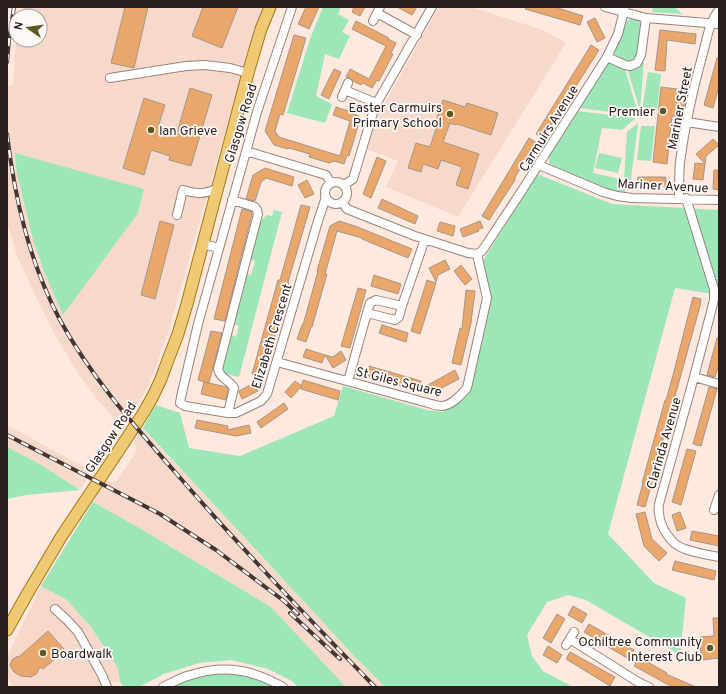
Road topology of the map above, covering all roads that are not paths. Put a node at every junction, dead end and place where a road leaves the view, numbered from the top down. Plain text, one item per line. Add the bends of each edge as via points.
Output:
1 (270, 7) edge
2 (292, 7) edge
3 (432, 7) edge
4 (606, 7) edge
5 (625, 9) edge
6 (719, 10) edge
7 (376, 14) edge
8 (646, 18) junction
9 (715, 24) edge
10 (417, 35) junction
11 (607, 57) junction
12 (248, 73) junction
13 (110, 78) dead end
14 (345, 90) dead end
15 (376, 103) junction
16 (687, 122) junction
17 (719, 127) edge
18 (246, 151) junction
19 (539, 165) junction
20 (331, 183) junction
21 (344, 185) junction
22 (218, 188) junction
23 (326, 197) junction
24 (682, 198) junction
25 (232, 200) junction
26 (719, 200) edge
27 (342, 202) junction
28 (177, 215) dead end
29 (424, 239) junction
30 (203, 244) junction
31 (219, 248) junction
32 (477, 254) junction
33 (716, 300) edge
34 (402, 306) junction
35 (367, 313) junction
36 (277, 362) junction
37 (694, 377) junction
38 (348, 381) junction
39 (719, 384) edge
40 (180, 403) joint
41 (228, 413) junction
42 (719, 494) edge
43 (714, 510) dead end
44 (719, 557) edge
45 (54, 609) dead end
46 (7, 630) edge
47 (570, 639) dead end
48 (636, 684) edge
49 (107, 687) edge
50 (163, 687) edge
51 (283, 687) edge
52 (649, 687) edge

1 - 12 main road, Glasgow Road
2 - 18 street, Glasgow Road
3 - 10 street
4 - 5 street
5 - 8 street
5 - 11 street, Carmuirs Avenue via 618,34
6 - 9 street, Mariner Street
7 - 10 street
8 - 9 street
8 - 11 street via 641,55 637,63 630,66
9 - 16 street, Mariner Street via 697,76
10 - 15 street
11 - 19 street, Carmuirs Avenue
12 - 13 street via 230,68 199,65
12 - 22 main road, Glasgow Road
14 - 15 street
15 - 21 street via 353,179
16 - 17 street
16 - 24 street, Mariner Street via 680,163
18 - 20 street via 326,175
18 - 25 street, Glasgow Road
19 - 24 street, Mariner Avenue via 617,196
19 - 32 street, Carmuirs Avenue via 482,251
20 - 21 street via 338,182
20 - 23 street via 327,188
21 - 27 street via 347,192
22 - 28 street via 198,194 183,190
22 - 30 main road, Glasgow Road
23 - 27 street via 332,202
23 - 36 street, Elizabeth Crescent
24 - 26 street, Mariner Avenue
24 - 33 street, Mariner Street
25 - 31 street, Glasgow Road
25 - 41 street via 255,206 258,214 218,370 221,377 234,388
27 - 29 street via 348,209
29 - 32 street
29 - 34 street
30 - 31 street
30 - 46 main road, Glasgow Road via 178,334 153,396 61,538
31 - 40 street, Glasgow Road
32 - 38 street, St Giles Square via 487,298 467,388 460,396 442,406
33 - 37 street, Clarinda Avenue
34 - 35 street via 376,300 370,303
34 - 35 street via 396,320
35 - 38 street
36 - 38 street, St Giles Square
36 - 41 street, Elizabeth Crescent via 267,394 261,401 236,413
37 - 39 street
37 - 44 street, Clarinda Avenue via 659,504 659,514 666,534 676,545
40 - 41 street, Elizabeth Crescent
42 - 43 street
45 - 49 street via 78,632
47 - 48 street
48 - 52 street
50 - 51 street via 190,675 224,670 257,674

